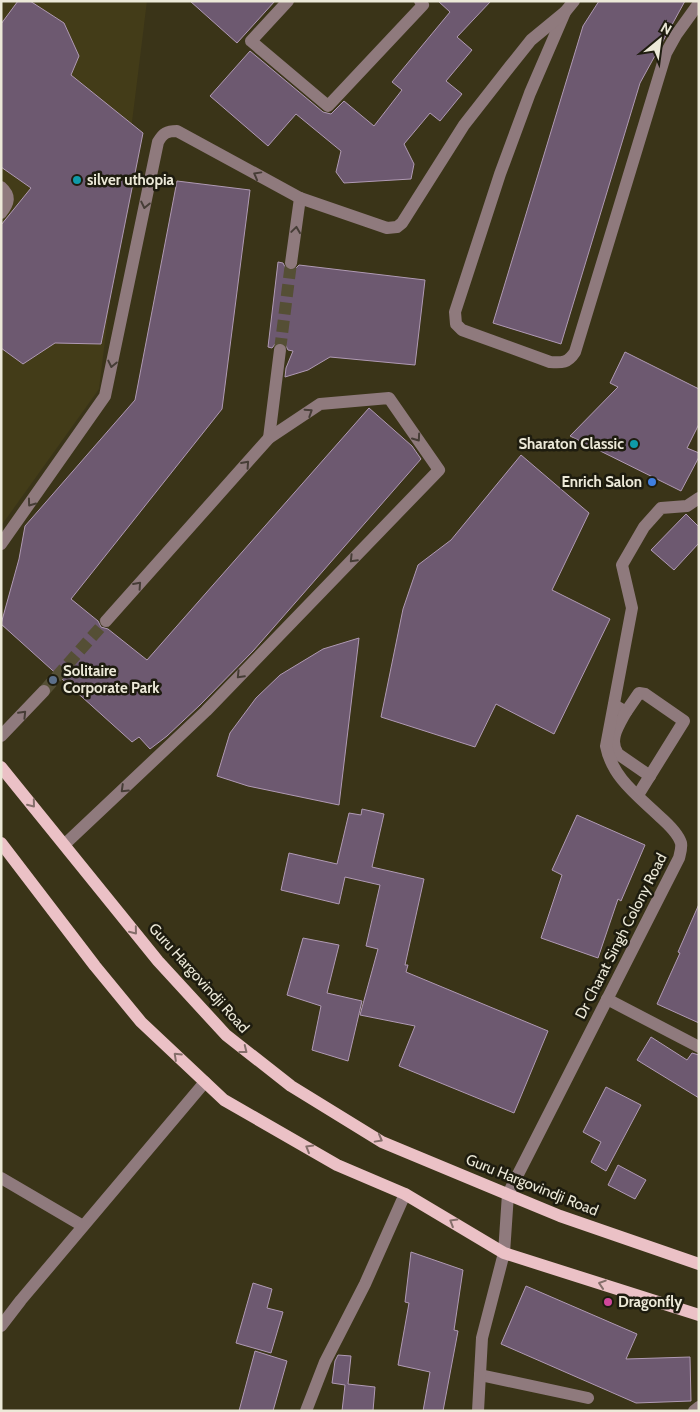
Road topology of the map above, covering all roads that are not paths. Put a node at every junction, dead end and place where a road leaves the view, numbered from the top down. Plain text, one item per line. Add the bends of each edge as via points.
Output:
1 (288, 1) edge
2 (420, 1) edge
3 (574, 1) edge
4 (699, 3) edge
5 (565, 12) junction
6 (1, 187) edge
7 (300, 198) junction
8 (1, 213) edge
9 (291, 263) tunnel mouth
10 (280, 350) tunnel mouth
11 (269, 438) junction
12 (699, 498) edge
13 (1, 544) edge
14 (106, 621) tunnel mouth
15 (44, 690) tunnel mouth
16 (614, 705) junction
17 (626, 712) junction
18 (1, 736) edge
19 (1, 767) edge
20 (650, 776) junction
21 (638, 795) junction
22 (1, 843) edge
23 (65, 844) junction
24 (607, 999) junction
25 (699, 1047) edge
26 (205, 1082) junction
27 (1, 1178) edge
28 (405, 1194) junction
29 (508, 1194) junction
30 (83, 1226) junction
31 (504, 1253) junction
32 (699, 1264) edge
33 (699, 1315) edge
34 (1, 1326) edge
35 (480, 1375) junction
36 (588, 1398) dead end
37 (699, 1406) edge
38 (306, 1411) edge
39 (478, 1411) edge
40 (694, 1411) edge

1 - 2 street via 251,41 328,106 424,5
3 - 5 street
4 - 5 street via 666,53 575,352 570,359 560,363 462,330 454,318 500,174
5 - 7 street via 531,40 510,65 464,125 397,228 387,228
6 - 8 street via 9,198
9 -> 7 street
7 -> 13 street via 177,131 162,135 105,396
10 - 11 street
14 -> 11 street
11 -> 23 street via 320,404 389,398 439,470 206,710
12 - 16 street, Dr Charat Singh Colony Road via 687,506 662,508 644,527 622,565 632,608
18 -> 15 street
16 - 17 street
16 - 21 street, Dr Charat Singh Colony Road via 606,746 609,760 623,782
17 - 20 street via 615,734 615,750
17 - 20 street via 635,697 645,694 684,721
19 -> 23 main road, Guru Hargovindji Road
20 - 21 street
21 - 24 street, Dr Charat Singh Colony Road via 673,830 681,843 681,851
26 -> 22 main road via 141,1022
23 -> 29 main road, Guru Hargovindji Road via 158,961 226,1035 291,1086 382,1142
24 - 25 street
24 - 29 street, Dr Charat Singh Colony Road
28 -> 26 main road via 337,1164 224,1100
26 - 30 street
27 - 30 street
31 -> 28 main road
28 - 38 street via 365,1284 325,1362
29 - 31 street, Dr Charat Singh Colony Road
29 - 32 main road, Guru Hargovindji Road via 560,1216
30 - 34 street
33 -> 31 main road
31 - 35 street, Dr Charat Singh Colony Road via 482,1338
35 - 36 street
35 - 39 street, Dr Charat Singh Colony Road
37 - 40 street

